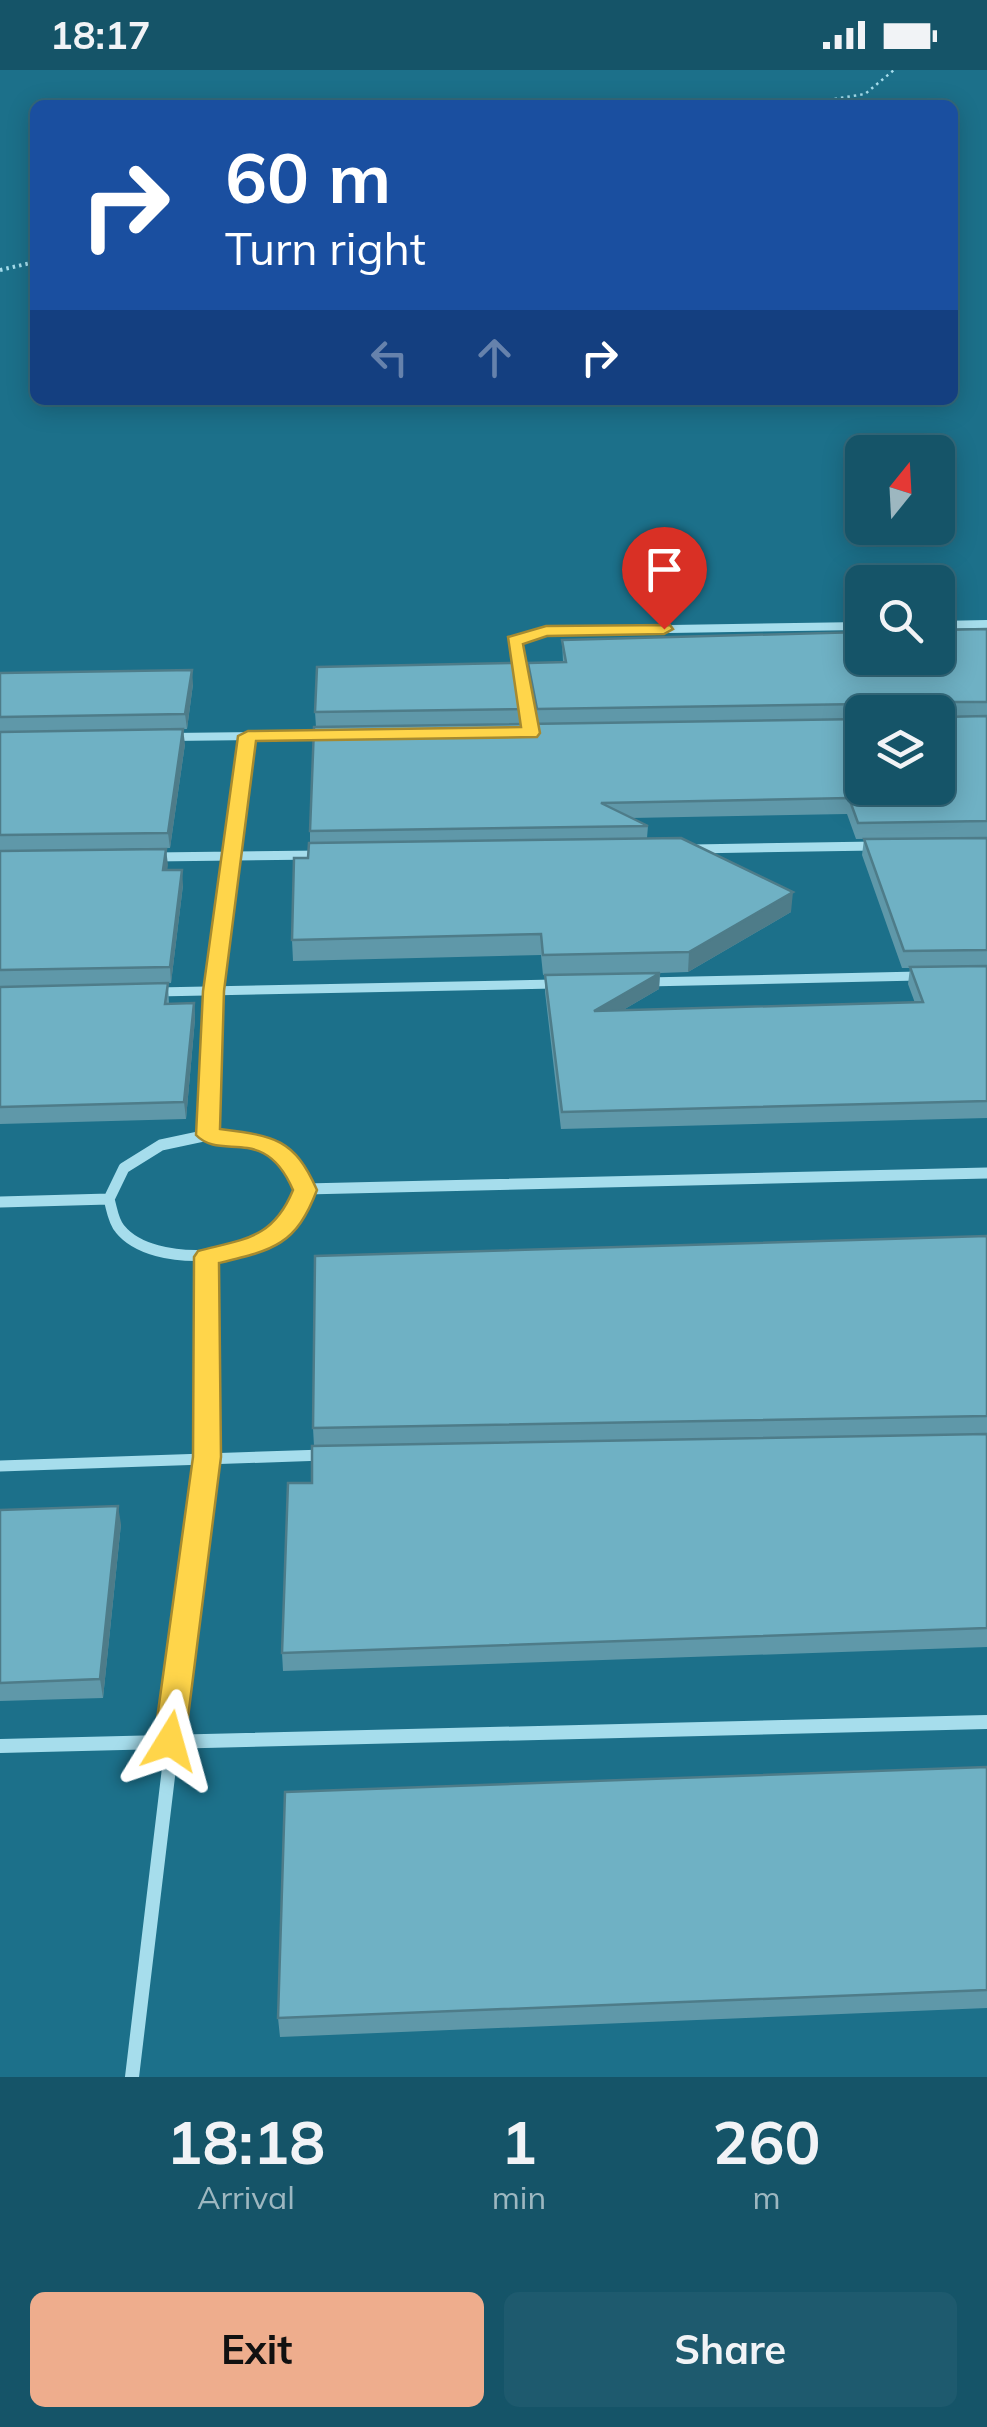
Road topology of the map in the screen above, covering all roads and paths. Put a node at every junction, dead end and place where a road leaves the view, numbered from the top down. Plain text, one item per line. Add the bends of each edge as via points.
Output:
1 (894, 70) edge
2 (827, 100) edge
3 (30, 263) edge
4 (0, 270) edge
5 (987, 624) edge
6 (955, 625) edge
7 (845, 626) edge
8 (550, 732) edge
9 (512, 733) edge
10 (531, 733) junction
11 (342, 735) edge
12 (248, 736) junction
13 (152, 737) edge
14 (887, 846) edge
15 (688, 849) edge
16 (328, 854) edge
17 (229, 856) junction
18 (134, 857) edge
19 (928, 976) edge
20 (630, 982) edge
21 (570, 983) edge
22 (214, 991) junction
23 (136, 992) edge
24 (208, 1135) junction
25 (987, 1174) edge
26 (305, 1190) junction
27 (109, 1199) junction
28 (0, 1202) edge
29 (206, 1257) junction
30 (343, 1454) edge
31 (207, 1457) junction
32 (0, 1466) edge
33 (987, 1722) edge
34 (170, 1741) junction
35 (0, 1746) edge
36 (132, 2077) edge

1 - 2 path via 865,94
3 - 4 path
5 - 6 street
7 - 10 street via 546,631 514,641
8 - 10 street
9 - 10 street
11 - 12 street
12 - 13 street
12 - 17 street
14 - 15 street
16 - 17 street
17 - 18 street
17 - 22 street
19 - 20 street
21 - 22 street
22 - 23 street
22 - 24 street
24 - 26 street via 256,1141 292,1160
24 - 27 street via 160,1145 124,1168
25 - 26 street
26 - 29 street via 293,1221 256,1246
27 - 28 street
27 - 29 street via 120,1230 156,1251
29 - 31 street
30 - 31 street
31 - 32 street
31 - 34 street
33 - 34 street
34 - 35 street
34 - 36 street

